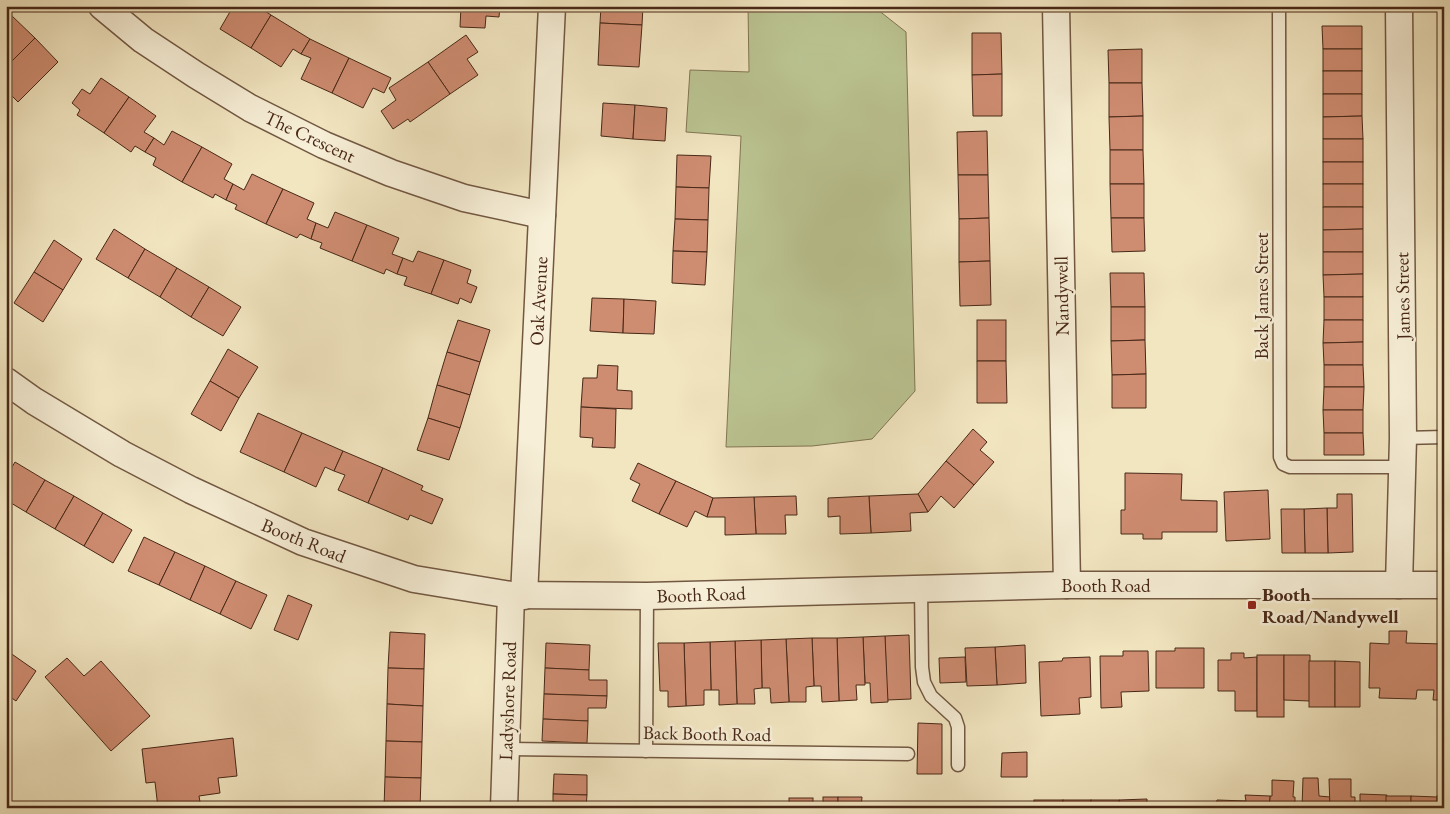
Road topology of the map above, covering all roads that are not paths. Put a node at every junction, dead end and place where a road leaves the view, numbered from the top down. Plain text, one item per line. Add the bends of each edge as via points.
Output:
1 (102, 6) edge
2 (552, 6) edge
3 (1056, 6) edge
4 (1280, 6) edge
5 (1399, 6) edge
6 (542, 215) junction
7 (6, 381) edge
8 (1444, 437) edge
9 (1403, 438) junction
10 (1402, 467) junction
11 (1067, 585) junction
12 (1398, 586) junction
13 (1444, 586) edge
14 (921, 588) junction
15 (518, 596) junction
16 (648, 596) junction
17 (506, 750) junction
18 (646, 751) junction
19 (908, 754) dead end
20 (958, 764) dead end
21 (504, 808) edge

1 - 6 street, The Crescent via 143,40 196,75 250,108 324,145 464,198
2 - 6 street, Oak Avenue
3 - 11 street, Nandywell
4 - 10 lane, Back James Street via 1280,457 1283,464 1290,467
5 - 9 street, James Street
6 - 15 street, Oak Avenue
7 - 15 street, Booth Road via 122,454 303,542 414,579
8 - 9 lane
9 - 10 street, James Street
10 - 12 street, James Street
11 - 12 street, Booth Road
11 - 14 street, Booth Road
12 - 13 street, Booth Road
14 - 16 street, Booth Road
14 - 20 lane via 924,682 931,696 955,718
15 - 16 street, Booth Road
15 - 17 street, Ladyshore Road
16 - 18 lane
17 - 18 lane, Back Booth Road
17 - 21 street, Ladyshore Road
18 - 19 lane, Back Booth Road

